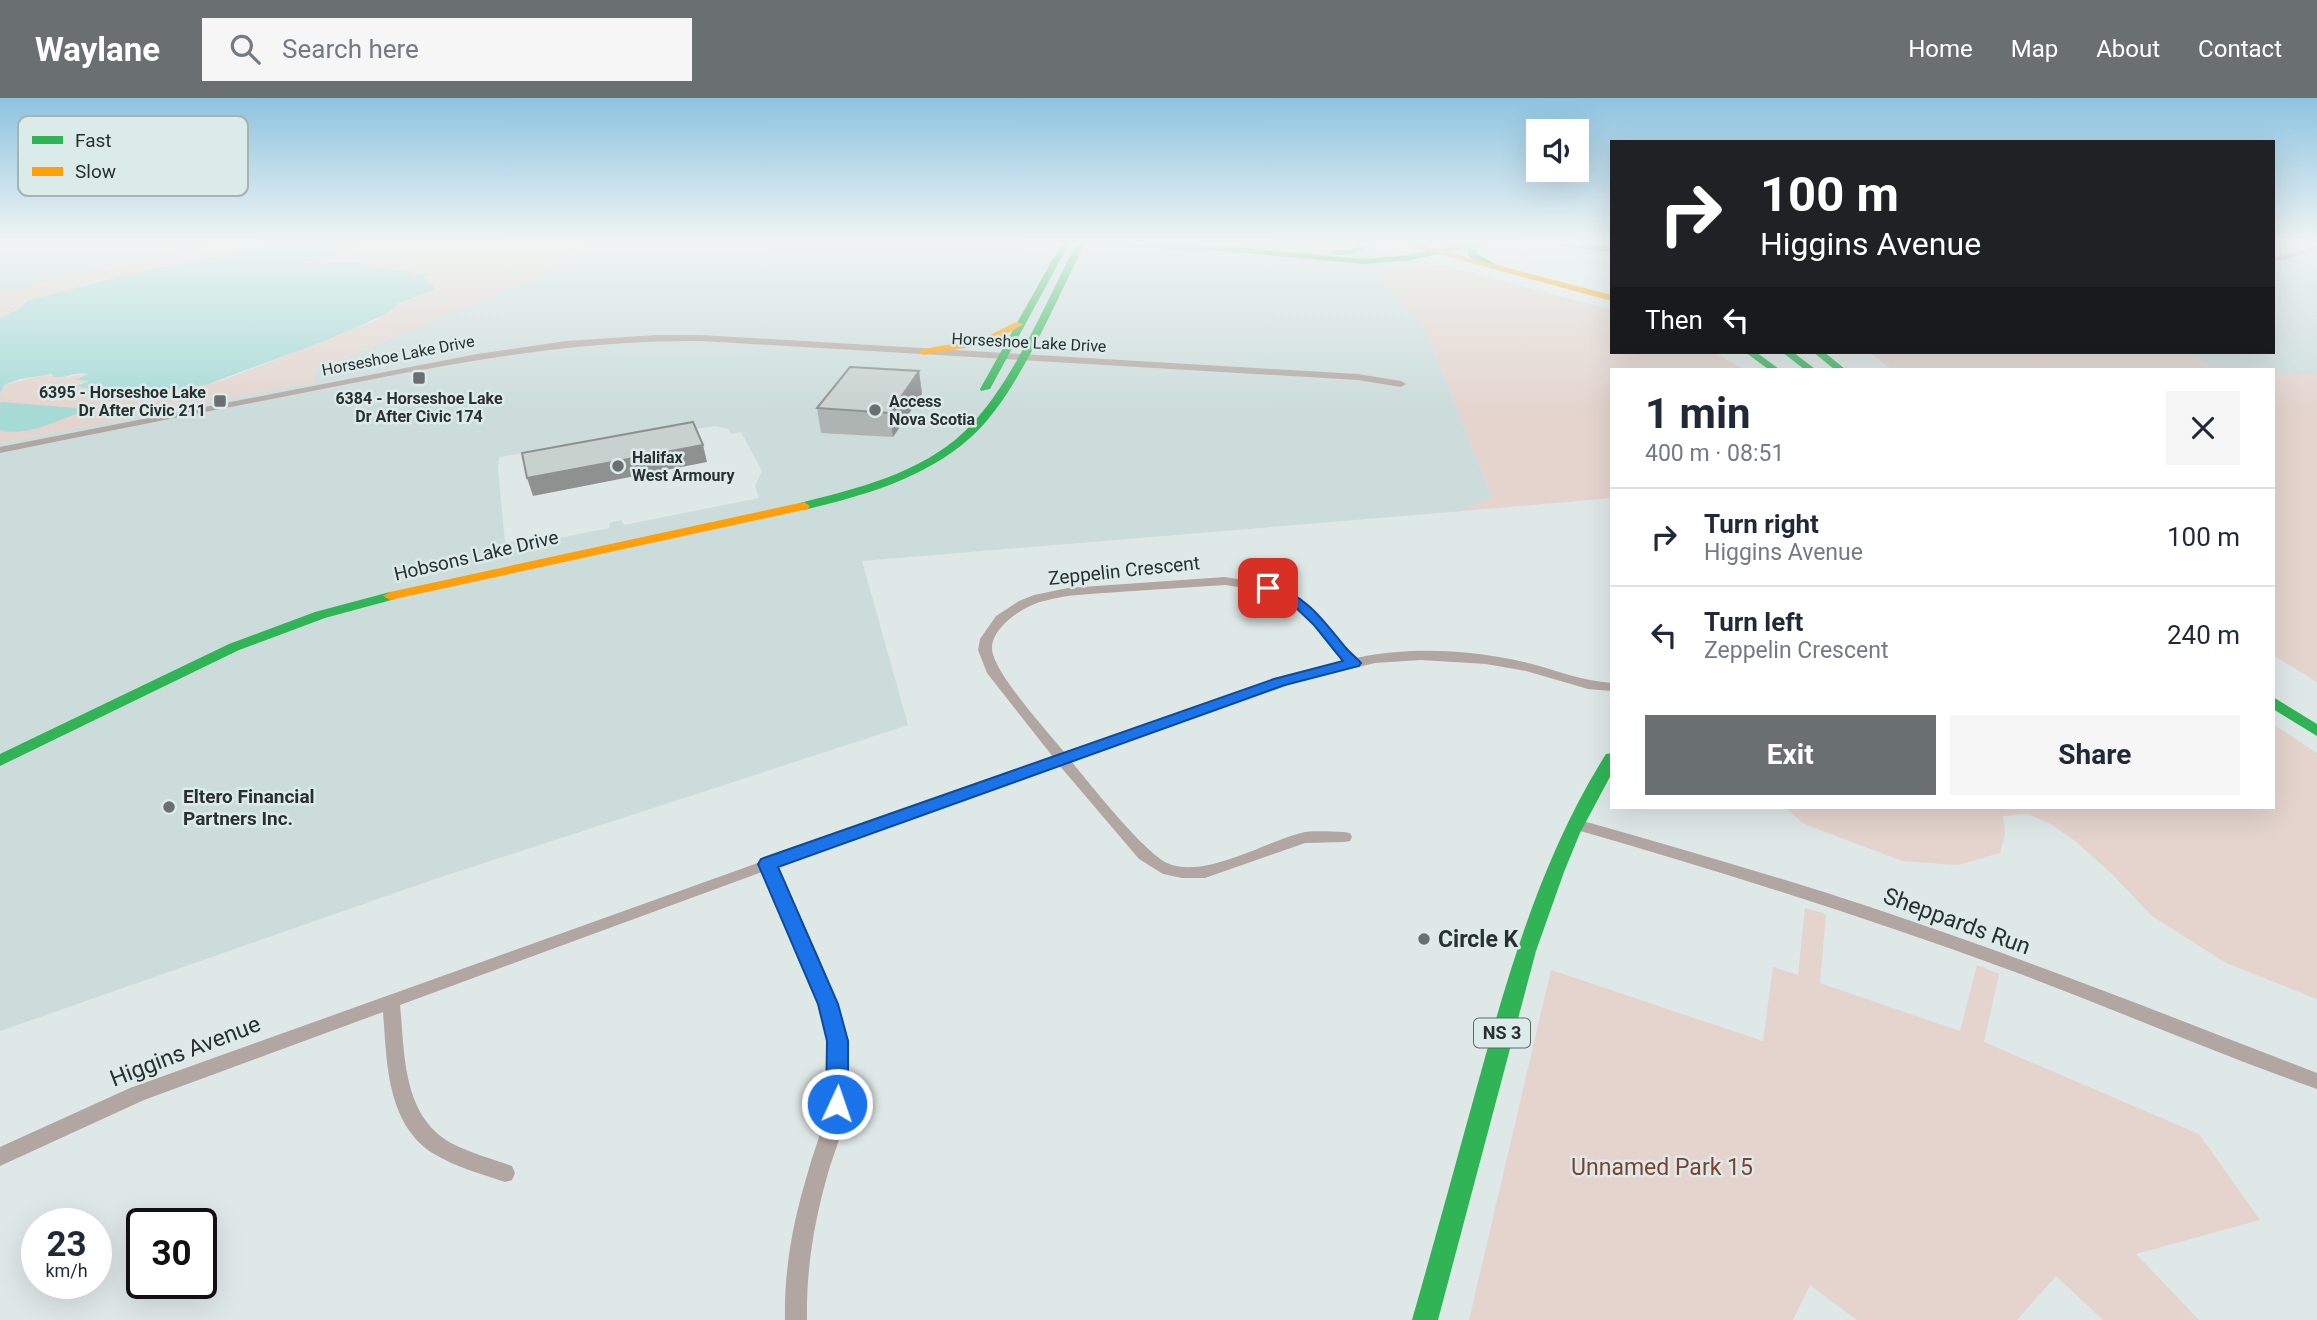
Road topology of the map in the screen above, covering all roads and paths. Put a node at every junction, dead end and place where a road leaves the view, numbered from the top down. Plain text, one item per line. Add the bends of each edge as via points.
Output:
1 (1035, 298) edge
2 (1052, 298) edge
3 (1020, 323) junction
4 (817, 349) junction
5 (923, 352) junction
6 (1753, 354) edge
7 (1790, 354) edge
8 (1800, 354) edge
9 (1821, 354) edge
10 (1009, 360) junction
11 (1773, 368) edge
12 (1809, 368) edge
13 (1818, 368) edge
14 (1839, 368) edge
15 (1292, 377) junction
16 (0, 450) edge
17 (0, 460) edge
18 (1354, 663) junction
19 (1586, 684) junction
20 (2275, 685) edge
21 (1610, 687) edge
22 (1610, 700) edge
23 (2275, 703) edge
24 (2317, 712) edge
25 (2317, 731) edge
26 (1064, 758) junction
27 (0, 761) edge
28 (1610, 762) edge
29 (1576, 824) junction
30 (1344, 837) dead end
31 (767, 864) junction
32 (391, 1001) junction
33 (2317, 1081) edge
34 (0, 1157) edge
35 (505, 1173) dead end
36 (796, 1320) edge
37 (1425, 1320) edge

1 - 3 main road
2 - 10 main road
3 - 5 main road via 983,343
3 - 10 main road
4 - 5 street, Horseshoe Lake Drive
4 - 10 street, Horseshoe Lake Drive
4 - 16 street, Horseshoe Lake Drive via 667,337 579,341 458,358
4 - 17 street, Horseshoe Lake Drive via 664,346 547,352 425,372
5 - 10 street, Horseshoe Lake Drive
6 - 11 main road
7 - 12 main road
8 - 13 main road
9 - 14 main road
10 - 15 street, Horseshoe Lake Drive
10 - 27 main road, Hobsons Lake Drive via 982,420 953,446 877,487 417,588 287,626 198,663
15 - 15 street, Horseshoe Lake Drive via 1401,384 1358,377
18 - 19 street via 1389,657 1459,658 1516,665
18 - 26 street via 1279,682
18 - 26 street, Zeppelin Crescent via 1297,601 1258,585 1194,582 1038,598 1001,619 986,639 985,650 994,673
19 - 21 street
19 - 22 street
20 - 24 main road
23 - 25 main road
26 - 30 street, Zeppelin Crescent via 1145,855 1167,869 1205,872 1304,838
26 - 31 street
28 - 29 main road, NS 3
29 - 33 street, Sheppards Run via 1864,912
29 - 37 main road, NS 3 via 1546,888 1514,990
31 - 32 street, Higgins Avenue
31 - 36 street via 828,1004 839,1061 834,1127 797,1263
32 - 34 street, Higgins Avenue via 137,1094
32 - 35 street via 403,1096 413,1120 427,1137 446,1149

